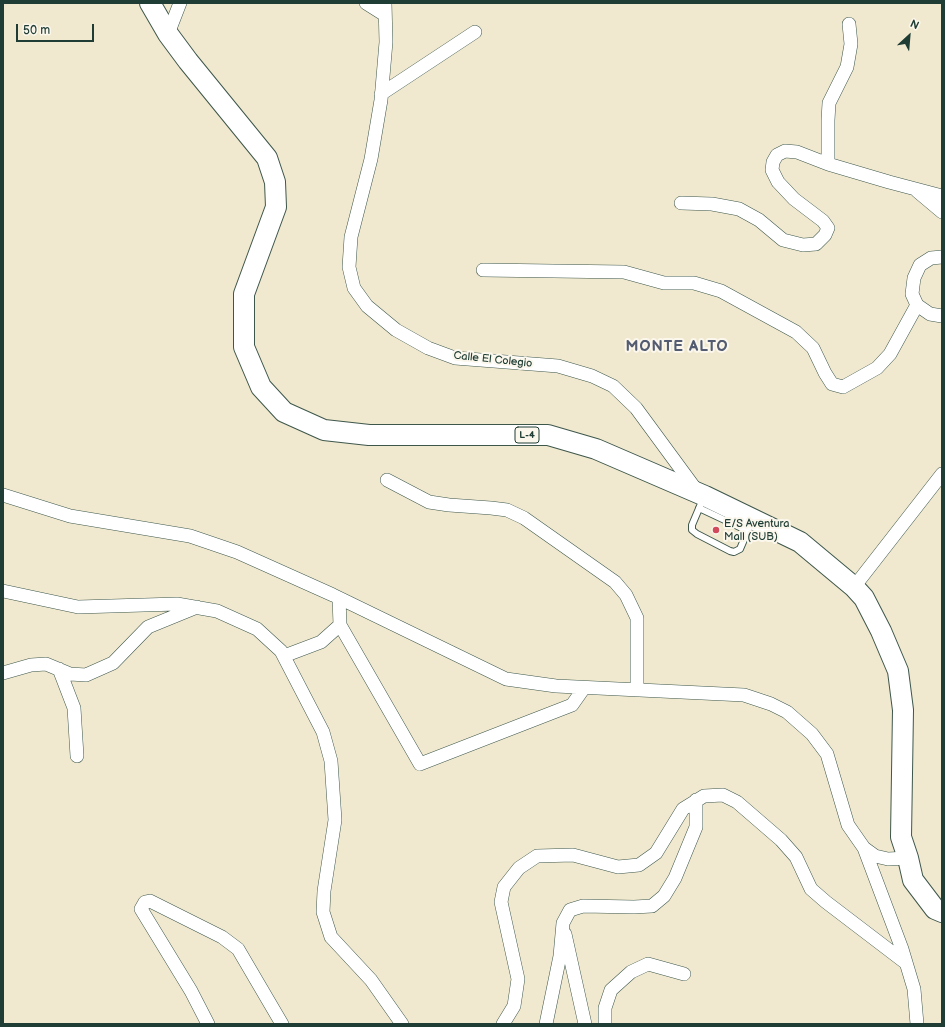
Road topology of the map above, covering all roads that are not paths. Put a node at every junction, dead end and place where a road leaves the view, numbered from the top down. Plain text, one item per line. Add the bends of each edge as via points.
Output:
1 (150, 3) edge
2 (180, 3) edge
3 (366, 3) edge
4 (385, 9) edge
5 (849, 24) dead end
6 (474, 32) dead end
7 (168, 34) junction
8 (381, 94) junction
9 (828, 164) junction
10 (914, 188) junction
11 (942, 196) edge
12 (681, 203) dead end
13 (942, 212) edge
14 (942, 257) edge
15 (483, 270) dead end
16 (917, 305) junction
17 (942, 316) edge
18 (942, 474) edge
19 (387, 480) dead end
20 (3, 495) edge
21 (701, 499) junction
22 (750, 525) junction
23 (854, 587) junction
24 (3, 591) edge
25 (339, 598) junction
26 (198, 608) junction
27 (340, 625) junction
28 (284, 656) junction
29 (58, 669) junction
30 (3, 673) edge
31 (584, 688) junction
32 (637, 690) junction
33 (77, 756) dead end
34 (696, 800) junction
35 (864, 848) junction
36 (908, 858) junction
37 (942, 912) edge
38 (563, 923) junction
39 (906, 962) junction
40 (684, 974) dead end
41 (208, 1024) edge
42 (282, 1024) edge
43 (402, 1024) edge
44 (503, 1024) edge
45 (546, 1024) edge
46 (585, 1024) edge
47 (605, 1024) edge
48 (916, 1024) edge

1 - 7 main road, L-4
2 - 7 street
3 - 4 street
4 - 8 street, Calle El Colegio via 386,42
5 - 9 street via 851,44 847,67 829,103
6 - 8 street
7 - 21 main road, L-4 via 192,68 267,158 275,182 276,207 244,294 244,347 261,387 284,412 324,430 369,435 548,435 596,449
8 - 21 street, Calle El Colegio via 371,159 351,237 349,267 354,288 367,306 396,330 428,348 455,358 558,366 592,376 613,386 636,408
9 - 10 street
9 - 12 street via 796,152 786,151 777,155 773,162 772,170 778,182 828,228 816,244 803,245 783,240 759,220 739,209 712,204
10 - 11 street
10 - 13 street
14 - 16 street via 932,258 920,265 914,278 912,294
15 - 16 street via 624,272 664,283 694,283 721,291 796,332 813,348 832,384 842,387 877,368 890,354
16 - 17 street via 930,314
18 - 23 street
19 - 32 street via 429,502 507,510 524,518 615,582 626,595 637,618
20 - 25 street via 70,516 190,536 237,552
21 - 22 main road, L-4
21 - 22 lane via 692,525 692,530 697,534 734,552 740,549
22 - 23 main road, L-4 via 800,542
23 - 36 main road, L-4 via 864,598 881,630 898,671 903,710 901,837
24 - 26 street via 78,607 177,604
25 - 27 street
25 - 31 street via 506,679
26 - 28 street via 217,611 257,629 281,650
26 - 29 street via 148,627 114,663 86,675 70,674
27 - 28 street via 321,642
27 - 31 street via 420,764 572,705
28 - 43 street via 323,732 332,761 334,820 323,912 331,937 371,980
29 - 30 street via 46,664 30,665
29 - 33 street via 74,708
31 - 32 street
32 - 35 street via 744,695 787,712 812,734 827,754 848,825
34 - 38 street via 696,827 675,878 664,896 652,906 583,906 570,910
34 - 39 street via 704,796 723,795 737,802 781,840 796,857 811,889
34 - 44 street via 683,809 656,853 639,865 618,867 566,855 537,856 519,868 504,887 501,902 518,979 514,1006
35 - 36 street via 875,856 888,860
35 - 39 street
36 - 37 main road, L-4 via 913,880 935,909
38 - 45 street via 560,956
38 - 46 street
39 - 48 street via 914,989
40 - 47 street via 648,964 631,972 612,990 605,1008
41 - 42 street via 141,909 145,902 150,901 222,937 238,949

